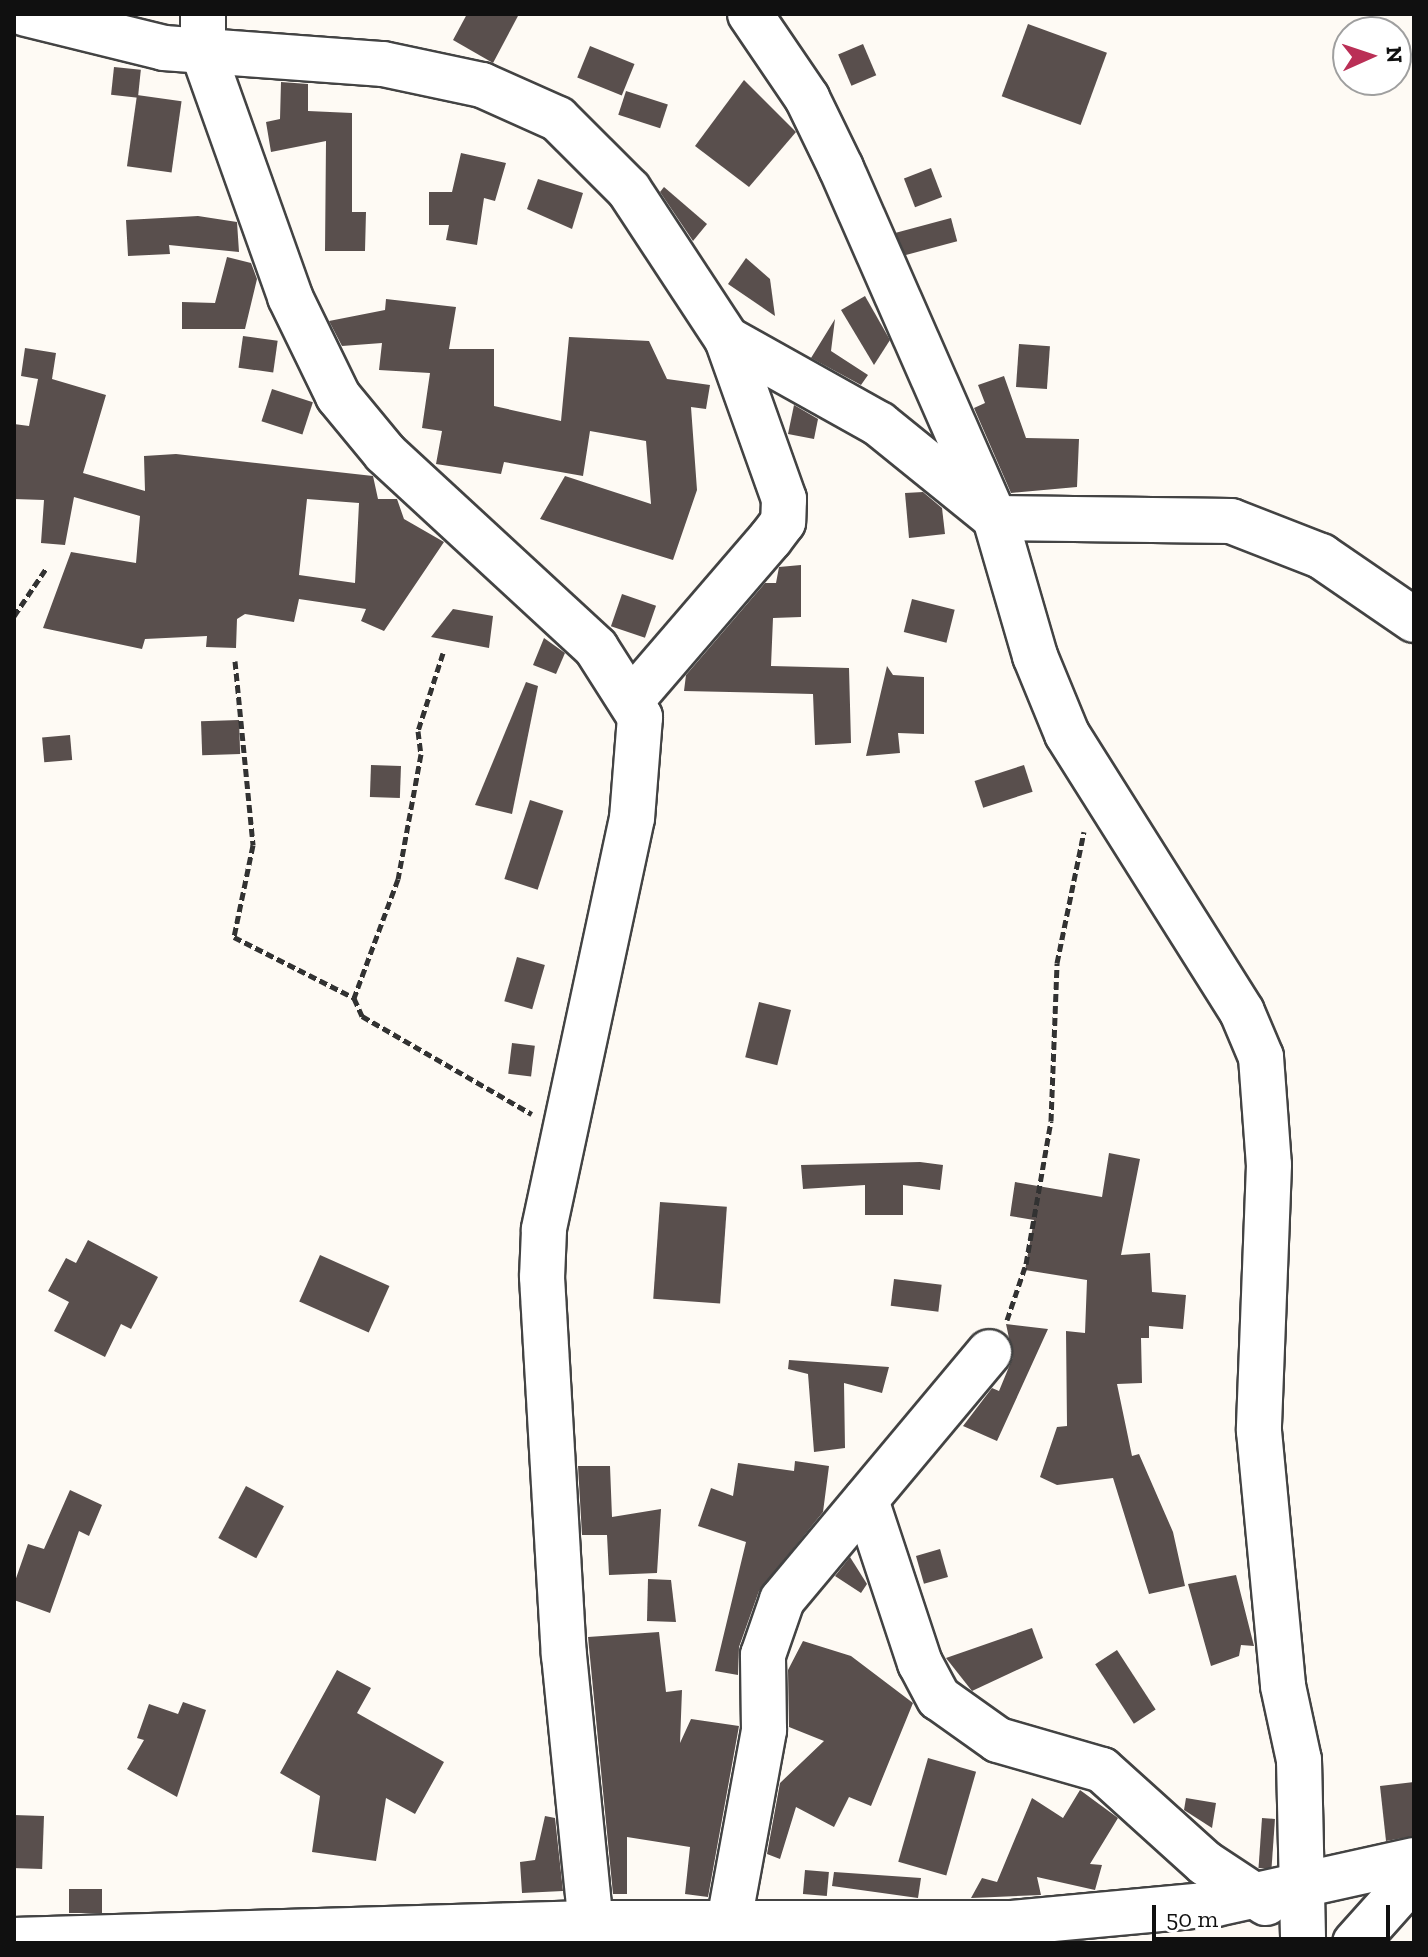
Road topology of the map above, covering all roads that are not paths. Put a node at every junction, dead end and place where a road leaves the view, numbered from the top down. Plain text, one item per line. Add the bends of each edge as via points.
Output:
1 (26, 14) edge
2 (750, 14) edge
3 (203, 33) edge
4 (727, 339) junction
5 (995, 518) junction
6 (1414, 620) edge
7 (633, 698) junction
8 (989, 1352) road end
9 (866, 1500) junction
10 (1414, 1860) edge
11 (1414, 1877) edge
12 (1303, 1887) junction
13 (1252, 1897) junction
14 (591, 1933) edge
15 (727, 1934) edge
16 (14, 1940) edge
17 (1302, 1943) edge
18 (1355, 1943) edge

1 - 3 street
2 - 5 street via 824,129
3 - 4 street via 396,66 519,98 558,119 629,190
3 - 7 street via 290,297 338,396 385,453 596,648
4 - 5 street via 879,424
4 - 7 street via 780,476 783,522
5 - 6 street via 1231,521 1321,556
5 - 12 street via 1035,656 1094,776 1242,1012 1261,1057 1269,1165 1259,1431 1283,1686 1299,1760
7 - 14 street via 639,779 544,1230 542,1277 564,1655
8 - 9 street
9 - 13 street via 920,1663 939,1698 998,1740 1102,1770
9 - 15 street via 782,1600 763,1655 764,1730
10 - 12 street
11 - 18 street
12 - 13 street
12 - 17 street
13 - 15 street via 1010,1923
13 - 17 street via 1293,1923
14 - 15 street
14 - 16 street

